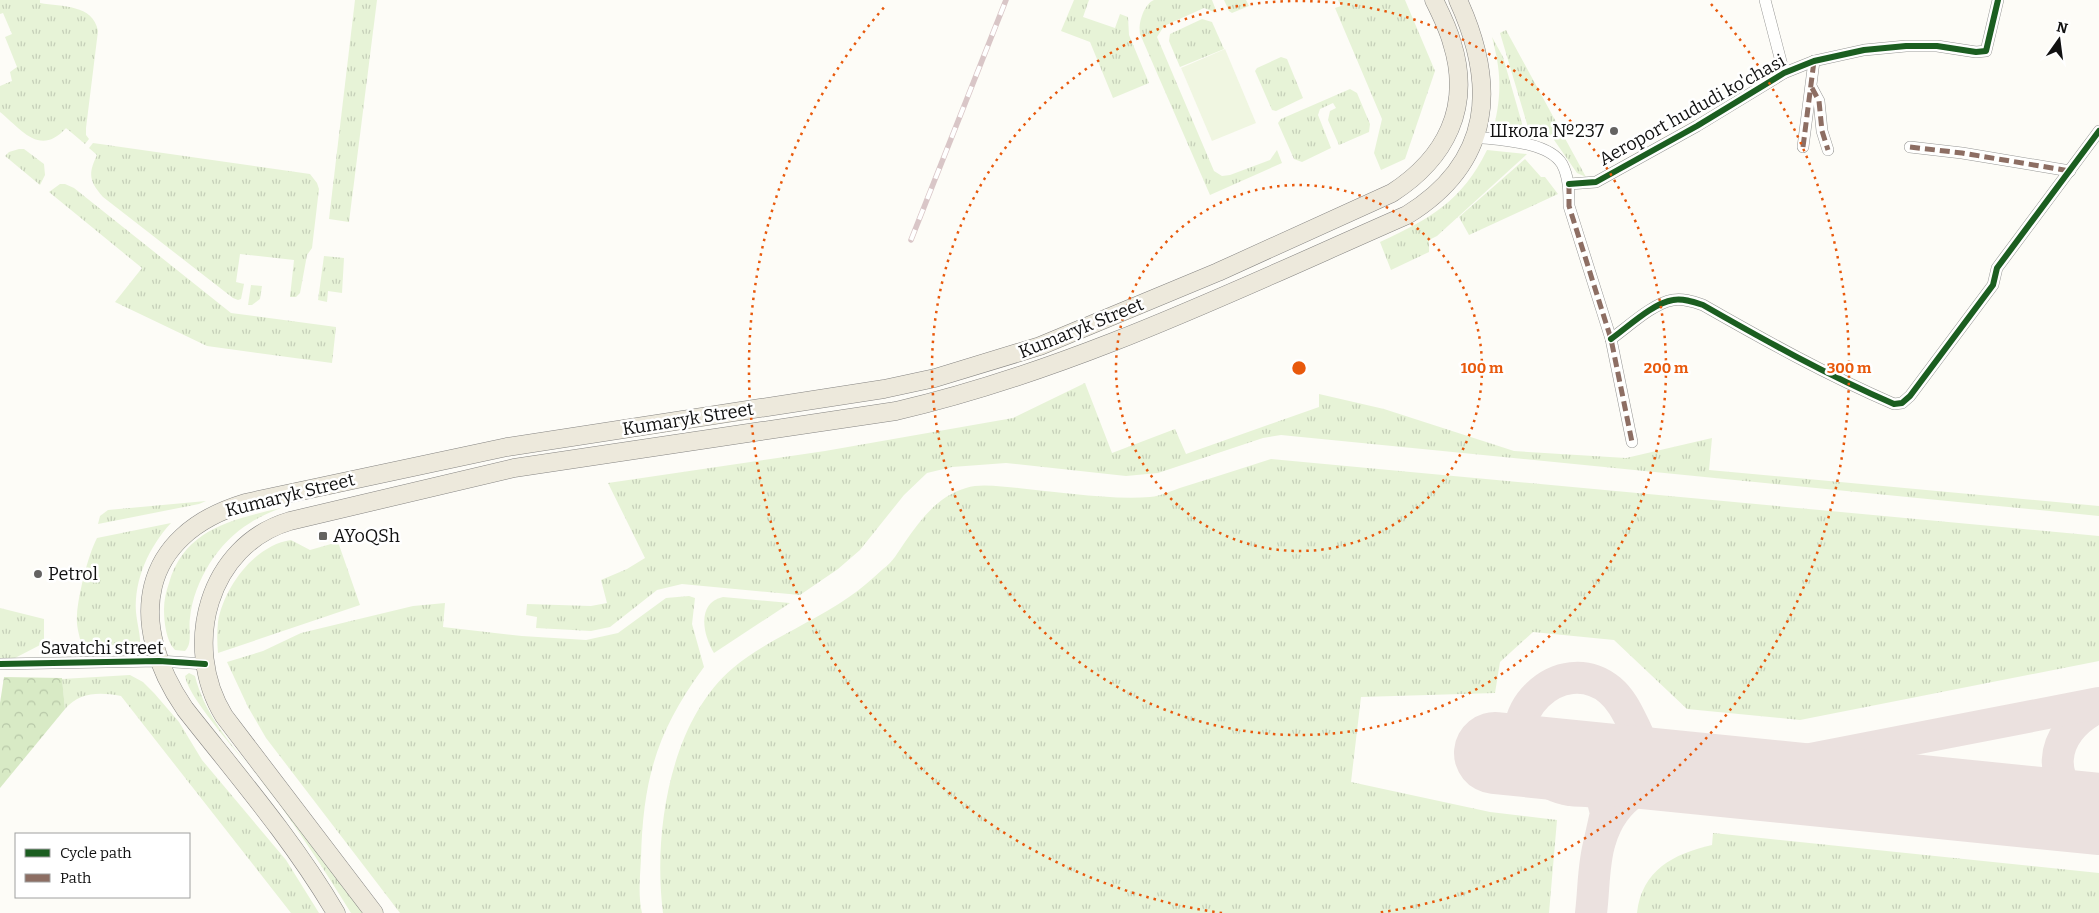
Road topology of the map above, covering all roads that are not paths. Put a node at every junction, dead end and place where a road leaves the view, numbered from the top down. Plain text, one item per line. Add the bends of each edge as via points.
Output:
1 (1434, 0) edge
2 (1458, 0) edge
3 (1765, 0) edge
4 (1998, 0) edge
5 (1814, 61) junction
6 (1784, 73) junction
7 (1812, 88) junction
8 (2099, 131) edge
9 (1475, 137) junction
10 (1803, 147) dead end
11 (1910, 147) dead end
12 (1828, 150) dead end
13 (2070, 171) junction
14 (1568, 184) junction
15 (1218, 272) junction
16 (1228, 294) junction
17 (1611, 339) junction
18 (588, 434) junction
19 (1632, 442) dead end
20 (592, 456) junction
21 (159, 662) junction
22 (0, 664) edge
23 (205, 664) junction
24 (336, 913) edge
25 (374, 913) edge

1 - 15 main road, Kumaryk Street via 1452,44 1459,79 1452,126 1435,156 1411,181 1392,193
2 - 9 main road, Kumaryk Street via 1472,34 1481,72 1481,110
3 - 6 street, Aeroport hududi ko'chasi
4 - 5 street, Aeroport hududi ko'chasi via 1989,47 1982,52 1906,46 1864,50
5 - 6 street, Aeroport hududi ko'chasi
5 - 7 street, Aeroport hududi ko'chasi
6 - 14 street, Aeroport hududi ko'chasi via 1596,182
7 - 10 street, Aeroport hududi ko'chasi
7 - 12 street, Aeroport hududi ko'chasi via 1818,101
8 - 13 street
9 - 14 street via 1532,145 1554,155 1561,163
9 - 16 main road, Kumaryk Street via 1448,181 1407,215
11 - 13 street
13 - 17 street via 1996,268 1993,285 1902,403 1894,404 1845,383 1704,305 1688,300 1662,302
14 - 17 street via 1569,206
15 - 16 main road
15 - 18 main road, Kumaryk Street via 1040,346 935,378 884,389
16 - 20 main road, Kumaryk Street via 1052,366 946,400 896,411
17 - 19 street
18 - 20 main road
18 - 21 main road, Kumaryk Street via 487,450 255,500 208,517 176,542 156,576 150,616 151,635
20 - 23 main road, Kumaryk Street via 490,473 266,530 237,552 214,590 204,631
21 - 22 street, Savatchi street
21 - 23 street, Savatchi street
21 - 24 main road, Kumaryk Street via 185,709 284,835
23 - 25 main road, Kumaryk Street via 213,694 224,716

